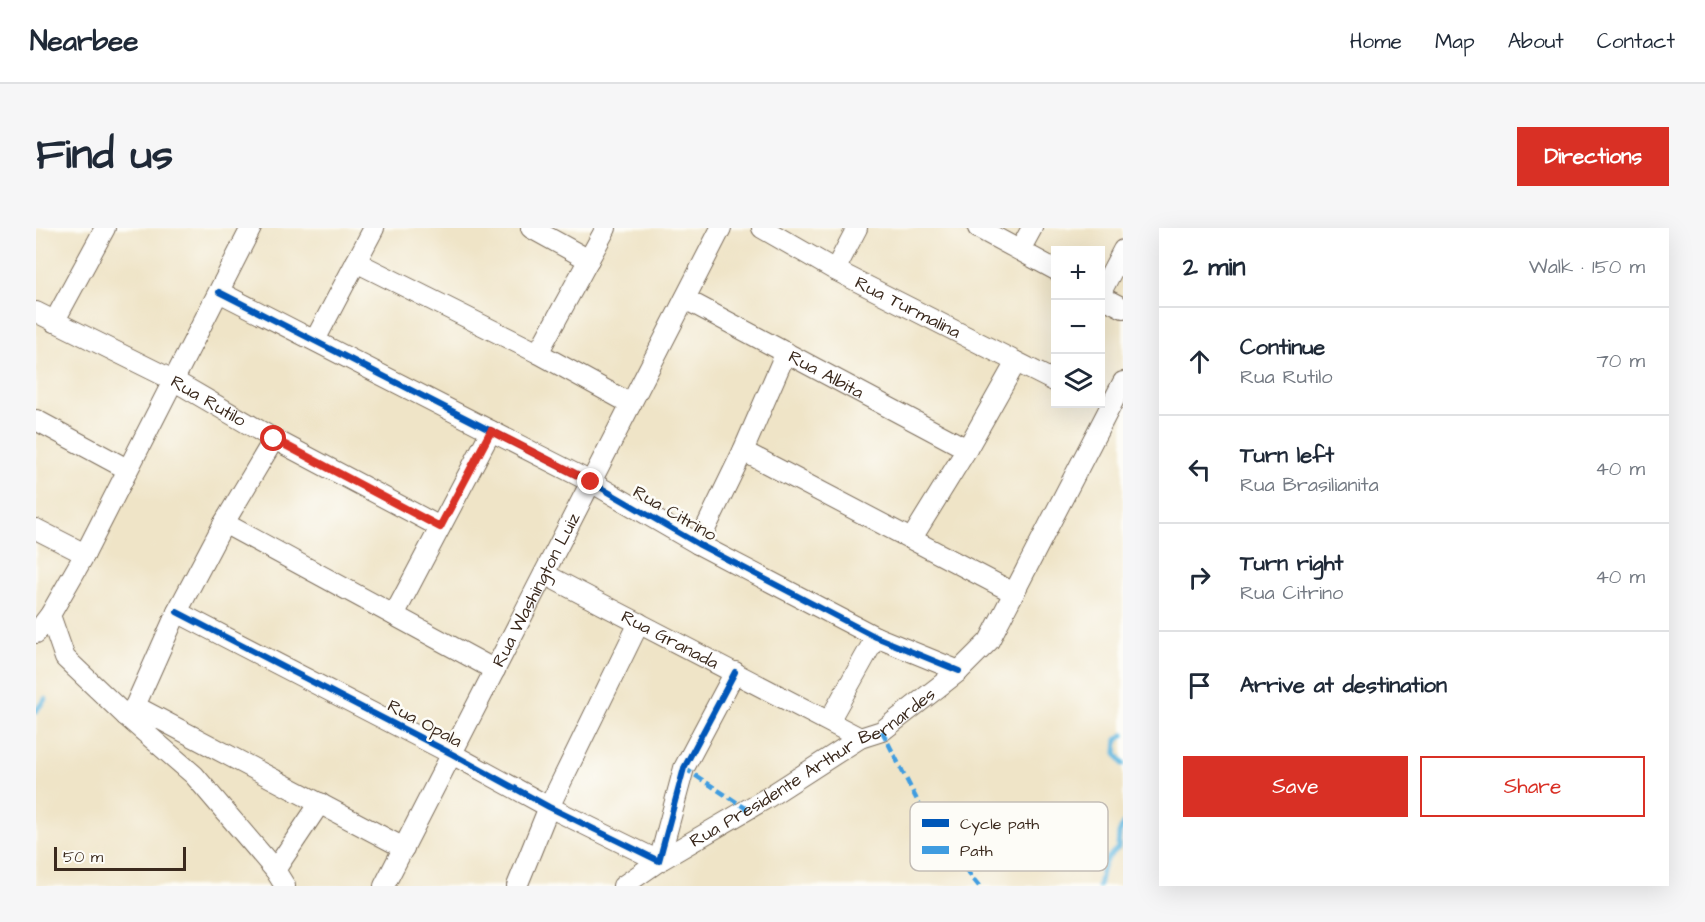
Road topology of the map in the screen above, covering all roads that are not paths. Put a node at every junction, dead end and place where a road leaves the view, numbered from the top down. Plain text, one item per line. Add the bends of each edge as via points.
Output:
1 (105, 228) edge
2 (251, 228) edge
3 (374, 228) edge
4 (531, 228) edge
5 (606, 228) edge
6 (721, 228) edge
7 (762, 228) edge
8 (857, 228) edge
9 (978, 228) edge
10 (1032, 228) edge
11 (1020, 250) junction
12 (1123, 250) edge
13 (589, 260) junction
14 (356, 262) junction
15 (1051, 267) edge
16 (836, 270) junction
17 (1105, 287) edge
18 (219, 292) junction
19 (1105, 297) edge
20 (685, 299) junction
21 (1123, 308) edge
22 (36, 312) edge
23 (54, 321) junction
24 (315, 340) junction
25 (786, 352) junction
26 (538, 353) junction
27 (1016, 362) junction
28 (173, 380) junction
29 (1051, 380) edge
30 (1123, 382) edge
31 (631, 404) junction
32 (1105, 404) edge
33 (1103, 408) edge
34 (36, 420) edge
35 (491, 431) junction
36 (274, 439) junction
37 (967, 449) junction
38 (743, 451) junction
39 (127, 469) junction
40 (591, 482) junction
41 (224, 523) junction
42 (440, 527) junction
43 (36, 529) edge
44 (912, 538) junction
45 (698, 544) junction
46 (85, 554) junction
47 (544, 574) junction
48 (1014, 593) junction
49 (43, 611) edge
50 (177, 612) junction
51 (394, 615) junction
52 (639, 623) junction
53 (36, 633) edge
54 (876, 637) junction
55 (495, 670) junction
56 (959, 671) junction
57 (735, 672) junction
58 (131, 711) junction
59 (829, 721) junction
60 (860, 738) junction
61 (452, 754) junction
62 (320, 803) junction
63 (549, 807) junction
64 (404, 848) junction
65 (659, 861) junction
66 (280, 878) edge
67 (384, 886) edge
68 (517, 886) edge
69 (623, 886) edge

1 - 23 street
2 - 18 street
3 - 14 street
4 - 13 street
5 - 13 street
6 - 20 street, Rua Washington Luiz
7 - 16 street, Rua Turmalina
8 - 16 street
9 - 11 street
10 - 11 street
11 - 15 street
12 - 17 street
13 - 26 street
14 - 24 street
14 - 26 street
16 - 27 street, Rua Turmalina
18 - 24 street, Rua Citrino
18 - 28 street
19 - 21 street
20 - 25 street, Rua Albita
20 - 31 street, Rua Washington Luiz
22 - 23 street, Rua Rutilo
23 - 28 street, Rua Rutilo
24 - 35 street, Rua Citrino
25 - 37 street, Rua Albita
25 - 38 street
26 - 31 street
27 - 29 street, Rua Turmalina
27 - 37 street
28 - 36 street, Rua Rutilo
28 - 39 street
30 - 32 street, Rua Presidente Arthur Bernardes
31 - 40 street, Rua Washington Luiz
33 - 48 street, Rua Presidente Arthur Bernardes
34 - 39 street
35 - 40 street, Rua Citrino
35 - 42 street
36 - 41 street
36 - 42 street, Rua Rutilo
37 - 44 street
38 - 44 street
38 - 45 street
39 - 46 street
40 - 45 street, Rua Citrino
40 - 47 street, Rua Washington Luiz
41 - 50 street
41 - 51 street
42 - 51 street
43 - 46 street
44 - 48 street
45 - 54 street, Rua Citrino
46 - 49 street
47 - 52 street, Rua Granada
47 - 55 street, Rua Washington Luiz
48 - 56 street, Rua Presidente Arthur Bernardes via 989,641
49 - 53 street
49 - 58 street via 65,658
50 - 58 street
50 - 61 street, Rua Opala
51 - 55 street
52 - 57 street, Rua Granada
52 - 63 street
54 - 56 street, Rua Citrino
54 - 59 street
55 - 61 street, Rua Washington Luiz
56 - 60 street, Rua Presidente Arthur Bernardes via 882,731
57 - 59 street, Rua Granada
57 - 65 street via 684,768
58 - 62 street
58 - 66 street via 194,775
59 - 60 street, Rua Granada
60 - 65 street, Rua Presidente Arthur Bernardes
61 - 63 street, Rua Opala
61 - 64 street, Rua Washington Luiz
62 - 64 street
62 - 66 street
63 - 65 street, Rua Opala
63 - 68 street
64 - 67 street, Rua Washington Luiz
65 - 69 street, Rua Presidente Arthur Bernardes

